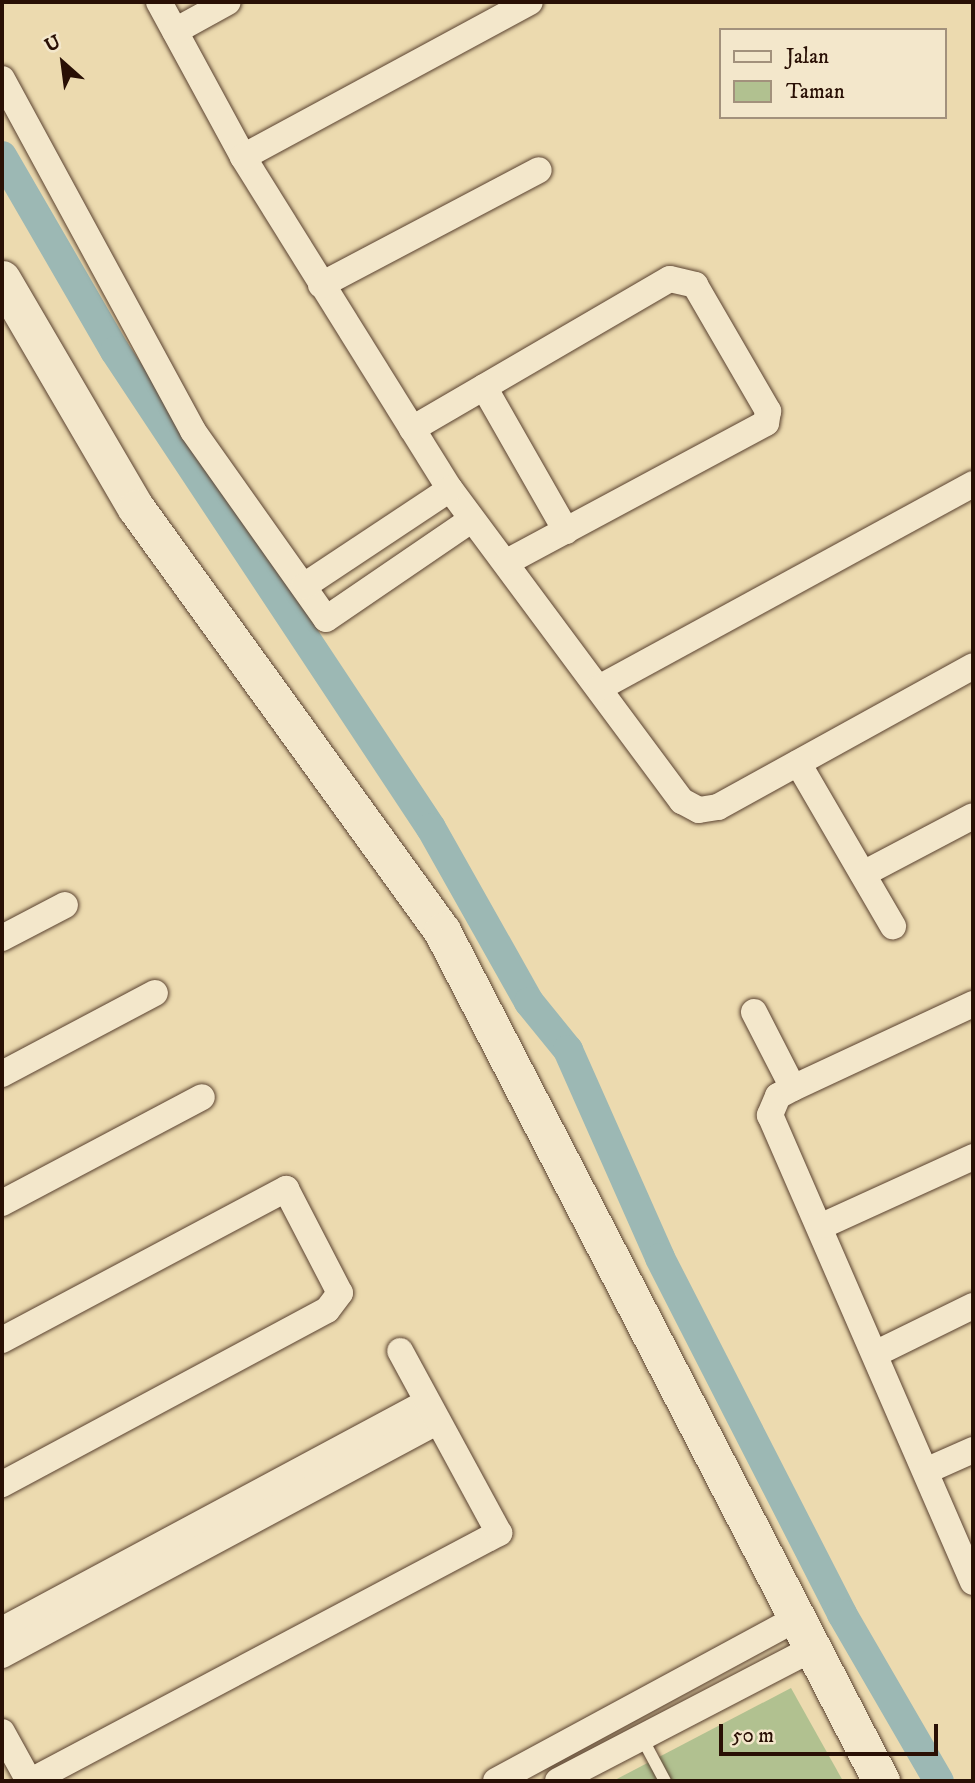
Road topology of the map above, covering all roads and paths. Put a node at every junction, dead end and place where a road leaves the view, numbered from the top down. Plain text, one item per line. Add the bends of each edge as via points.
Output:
1 (159, 2) edge
2 (228, 2) edge
3 (530, 2) edge
4 (175, 31) junction
5 (2, 79) edge
6 (243, 157) junction
7 (539, 170) dead end
8 (2, 279) edge
9 (321, 285) junction
10 (484, 387) junction
11 (412, 429) junction
12 (973, 484) edge
13 (450, 489) junction
14 (471, 520) junction
15 (566, 531) junction
16 (507, 562) junction
17 (304, 586) junction
18 (973, 666) edge
19 (599, 688) junction
20 (798, 763) junction
21 (973, 816) edge
22 (863, 874) junction
23 (65, 905) dead end
24 (892, 926) dead end
25 (2, 938) edge
26 (155, 993) dead end
27 (973, 1004) edge
28 (754, 1012) dead end
29 (2, 1074) edge
30 (793, 1088) junction
31 (202, 1097) dead end
32 (973, 1157) edge
33 (2, 1203) edge
34 (824, 1226) junction
35 (973, 1306) edge
36 (2, 1340) edge
37 (400, 1351) dead end
38 (877, 1353) junction
39 (432, 1412) junction
40 (973, 1450) edge
41 (928, 1471) junction
42 (2, 1484) edge
43 (973, 1583) edge
44 (58, 1612) junction
45 (2, 1630) edge
46 (802, 1635) junction
47 (2, 1655) edge
48 (628, 1710) junction
49 (2, 1732) edge
50 (642, 1738) junction
51 (30, 1781) edge
52 (499, 1781) edge
53 (558, 1781) edge
54 (665, 1781) edge
55 (881, 1781) edge

1 - 4 street
2 - 4 street
3 - 6 street
4 - 6 street
5 - 17 street via 193,431
6 - 9 street
7 - 9 street
8 - 46 street via 136,508 442,931
9 - 11 street
10 - 11 street
10 - 15 street
10 - 15 street via 670,279 695,285 761,399 766,423 738,442
11 - 13 street
12 - 19 street
13 - 14 street
13 - 17 street
14 - 16 street
14 - 17 street via 327,619
15 - 16 street
16 - 19 street
18 - 20 street
19 - 20 street via 682,801 699,810 718,807
20 - 22 street
21 - 22 street
22 - 24 street
23 - 25 street
26 - 29 street
27 - 30 street
28 - 30 street
30 - 34 street via 779,1096 770,1115
31 - 33 street
32 - 34 street
34 - 38 street
35 - 38 street
36 - 42 street via 286,1189 340,1293 327,1310
37 - 39 street
38 - 41 street
39 - 44 street
39 - 51 street via 499,1533
40 - 41 street
41 - 43 street
44 - 45 street
44 - 47 street
46 - 48 street
46 - 50 street
46 - 55 street
48 - 50 street
48 - 52 street
49 - 51 street
50 - 53 street
50 - 54 lane

